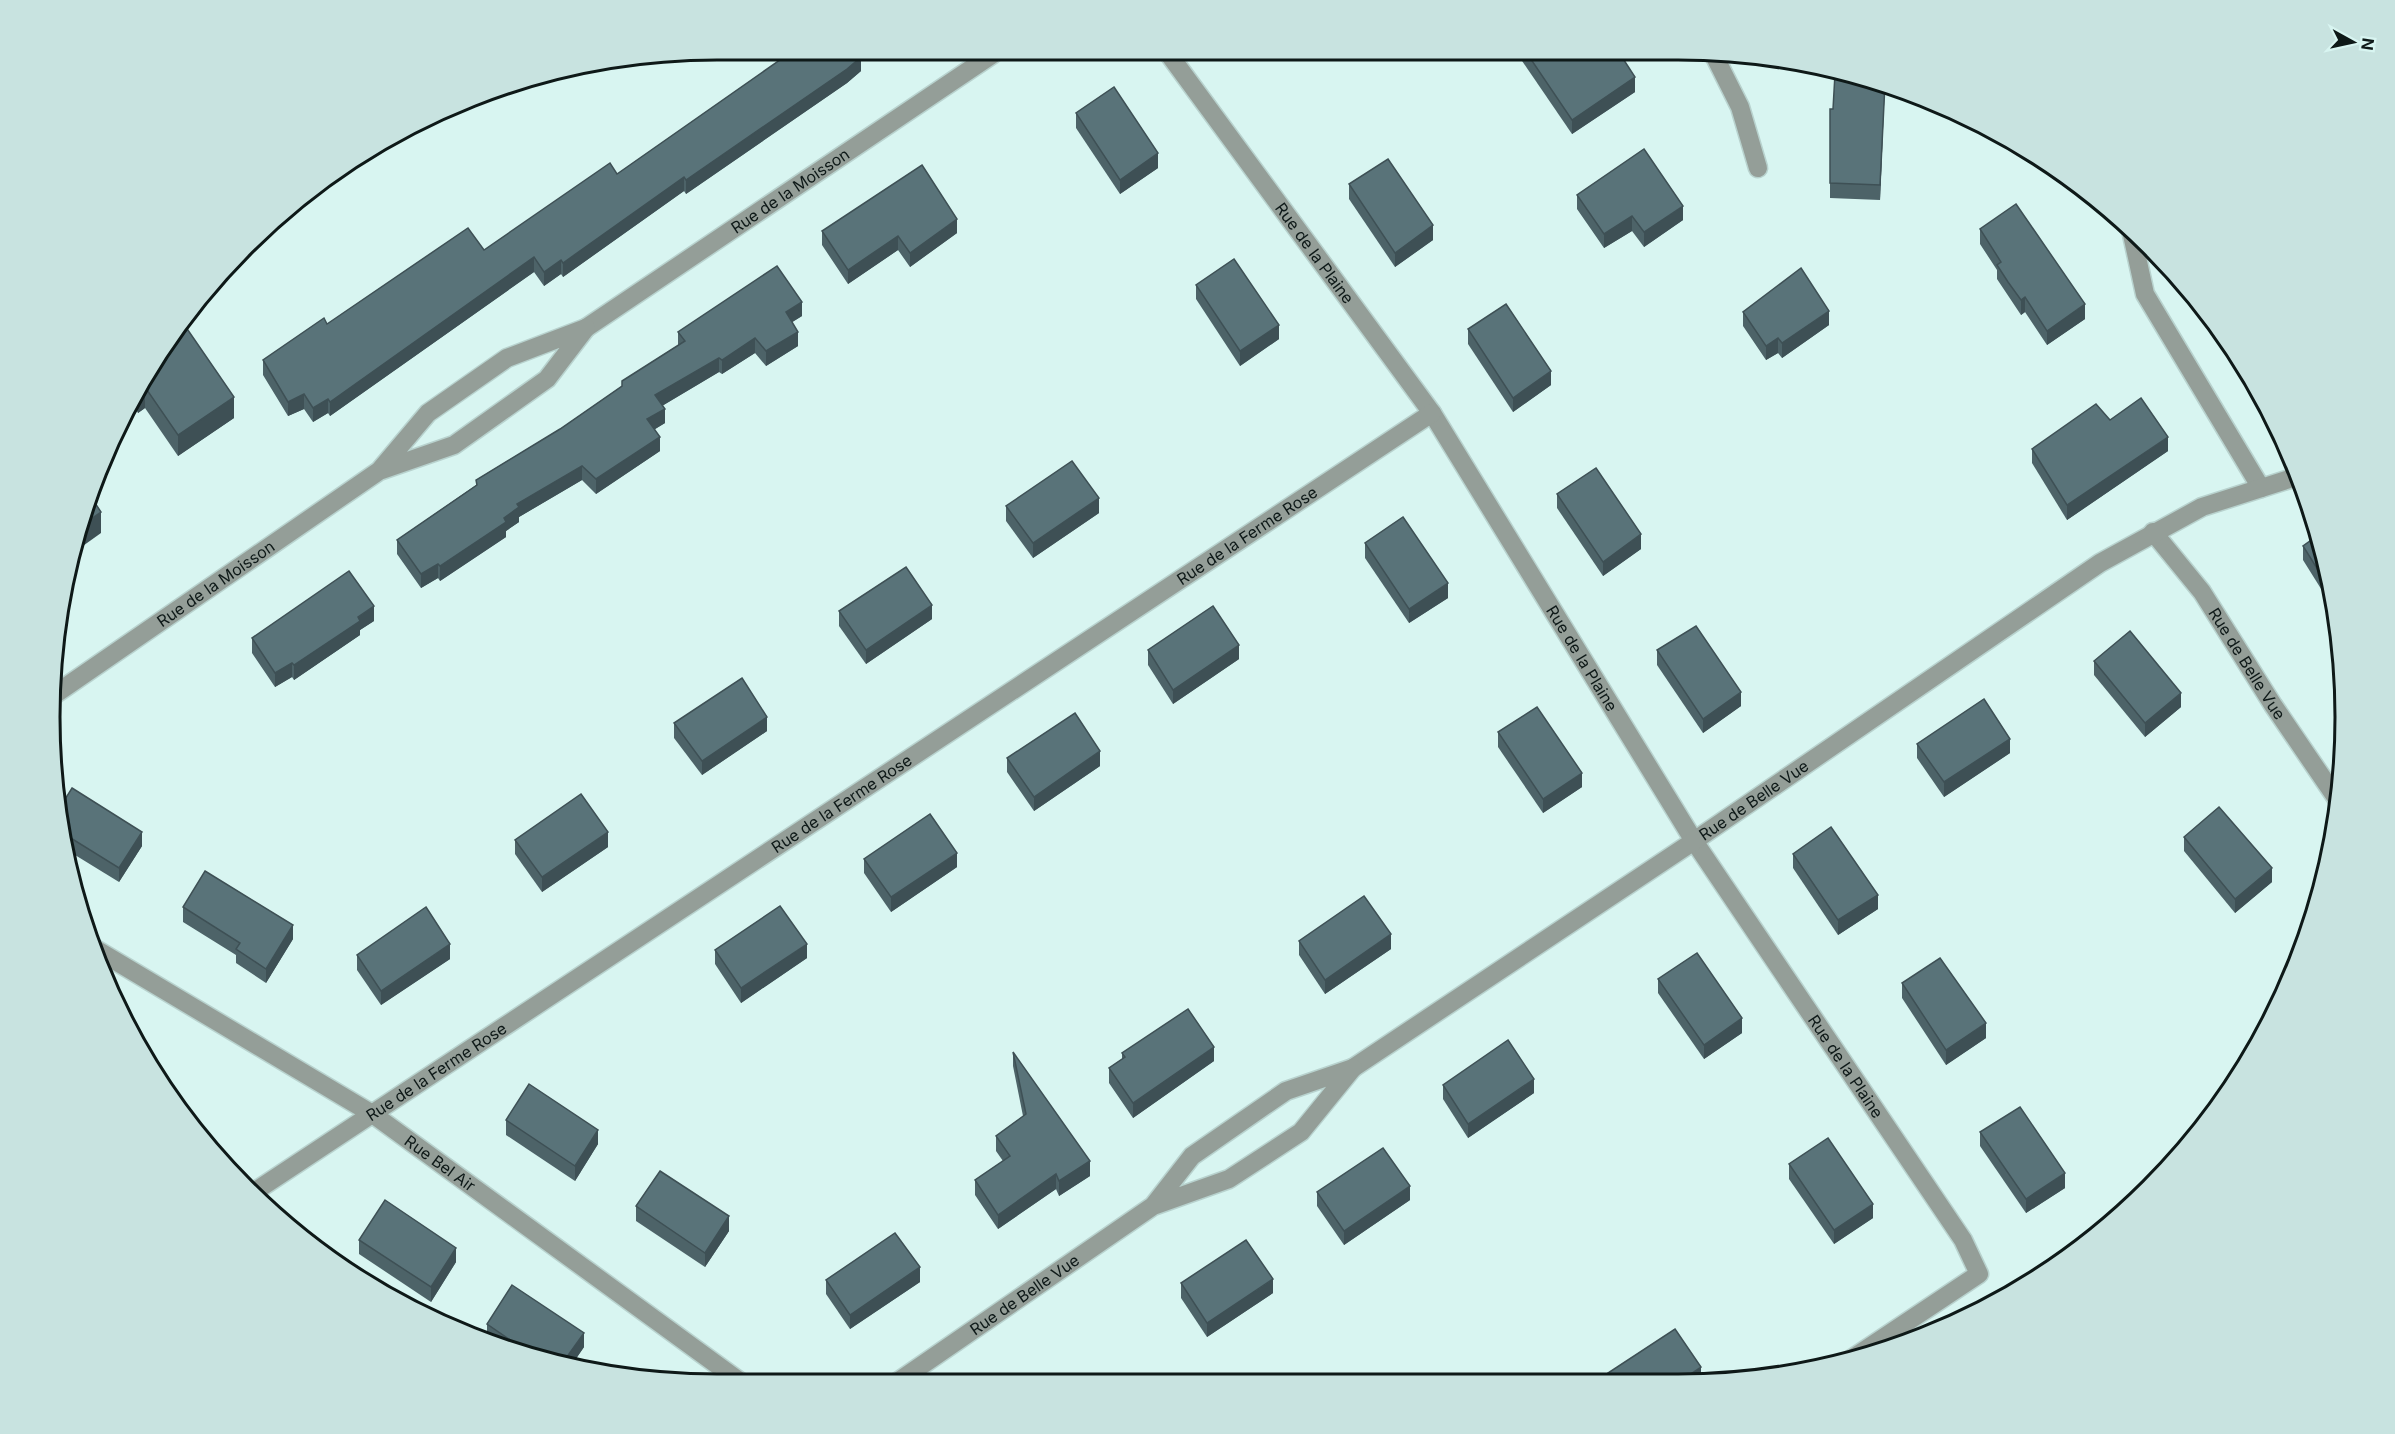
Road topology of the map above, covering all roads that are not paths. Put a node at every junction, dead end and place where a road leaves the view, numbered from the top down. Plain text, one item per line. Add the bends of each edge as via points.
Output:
1 (984, 60) edge
2 (1173, 60) edge
3 (1717, 61) edge
4 (1758, 168) dead end
5 (2134, 244) edge
6 (586, 328) junction
7 (1432, 413) junction
8 (379, 471) junction
9 (2290, 479) edge
10 (2261, 488) junction
11 (2153, 532) junction
12 (61, 690) edge
13 (2331, 790) edge
14 (1694, 841) junction
15 (105, 955) edge
16 (1353, 1068) junction
17 (374, 1115) junction
18 (259, 1189) edge
19 (1153, 1206) junction
20 (1875, 1344) edge
21 (730, 1374) edge
22 (909, 1374) edge

1 - 6 street, Rue de la Moisson
2 - 7 street, Rue de la Plaine
3 - 4 street via 1740,107
5 - 10 street via 2145,294
6 - 8 street, Rue de la Moisson via 507,358 428,413
6 - 8 street, Rue de la Moisson via 547,379 454,445
7 - 14 street, Rue de la Plaine
7 - 17 street, Rue de la Ferme Rose
8 - 12 street, Rue de la Moisson
9 - 10 street, Rue de Belle Vue
10 - 11 street, Rue de Belle Vue via 2202,507
11 - 13 street, Rue de Belle Vue via 2202,592
11 - 14 street, Rue de Belle Vue via 2100,563
14 - 16 street, Rue de Belle Vue
14 - 20 street, Rue de la Plaine via 1963,1240 1979,1274
15 - 17 street, Rue Bel Air
16 - 19 street, Rue de Belle Vue via 1286,1091 1192,1156
16 - 19 street, Rue de Belle Vue via 1301,1132 1229,1179
17 - 18 street, Rue de la Ferme Rose
17 - 21 street, Rue Bel Air
19 - 22 street, Rue de Belle Vue

